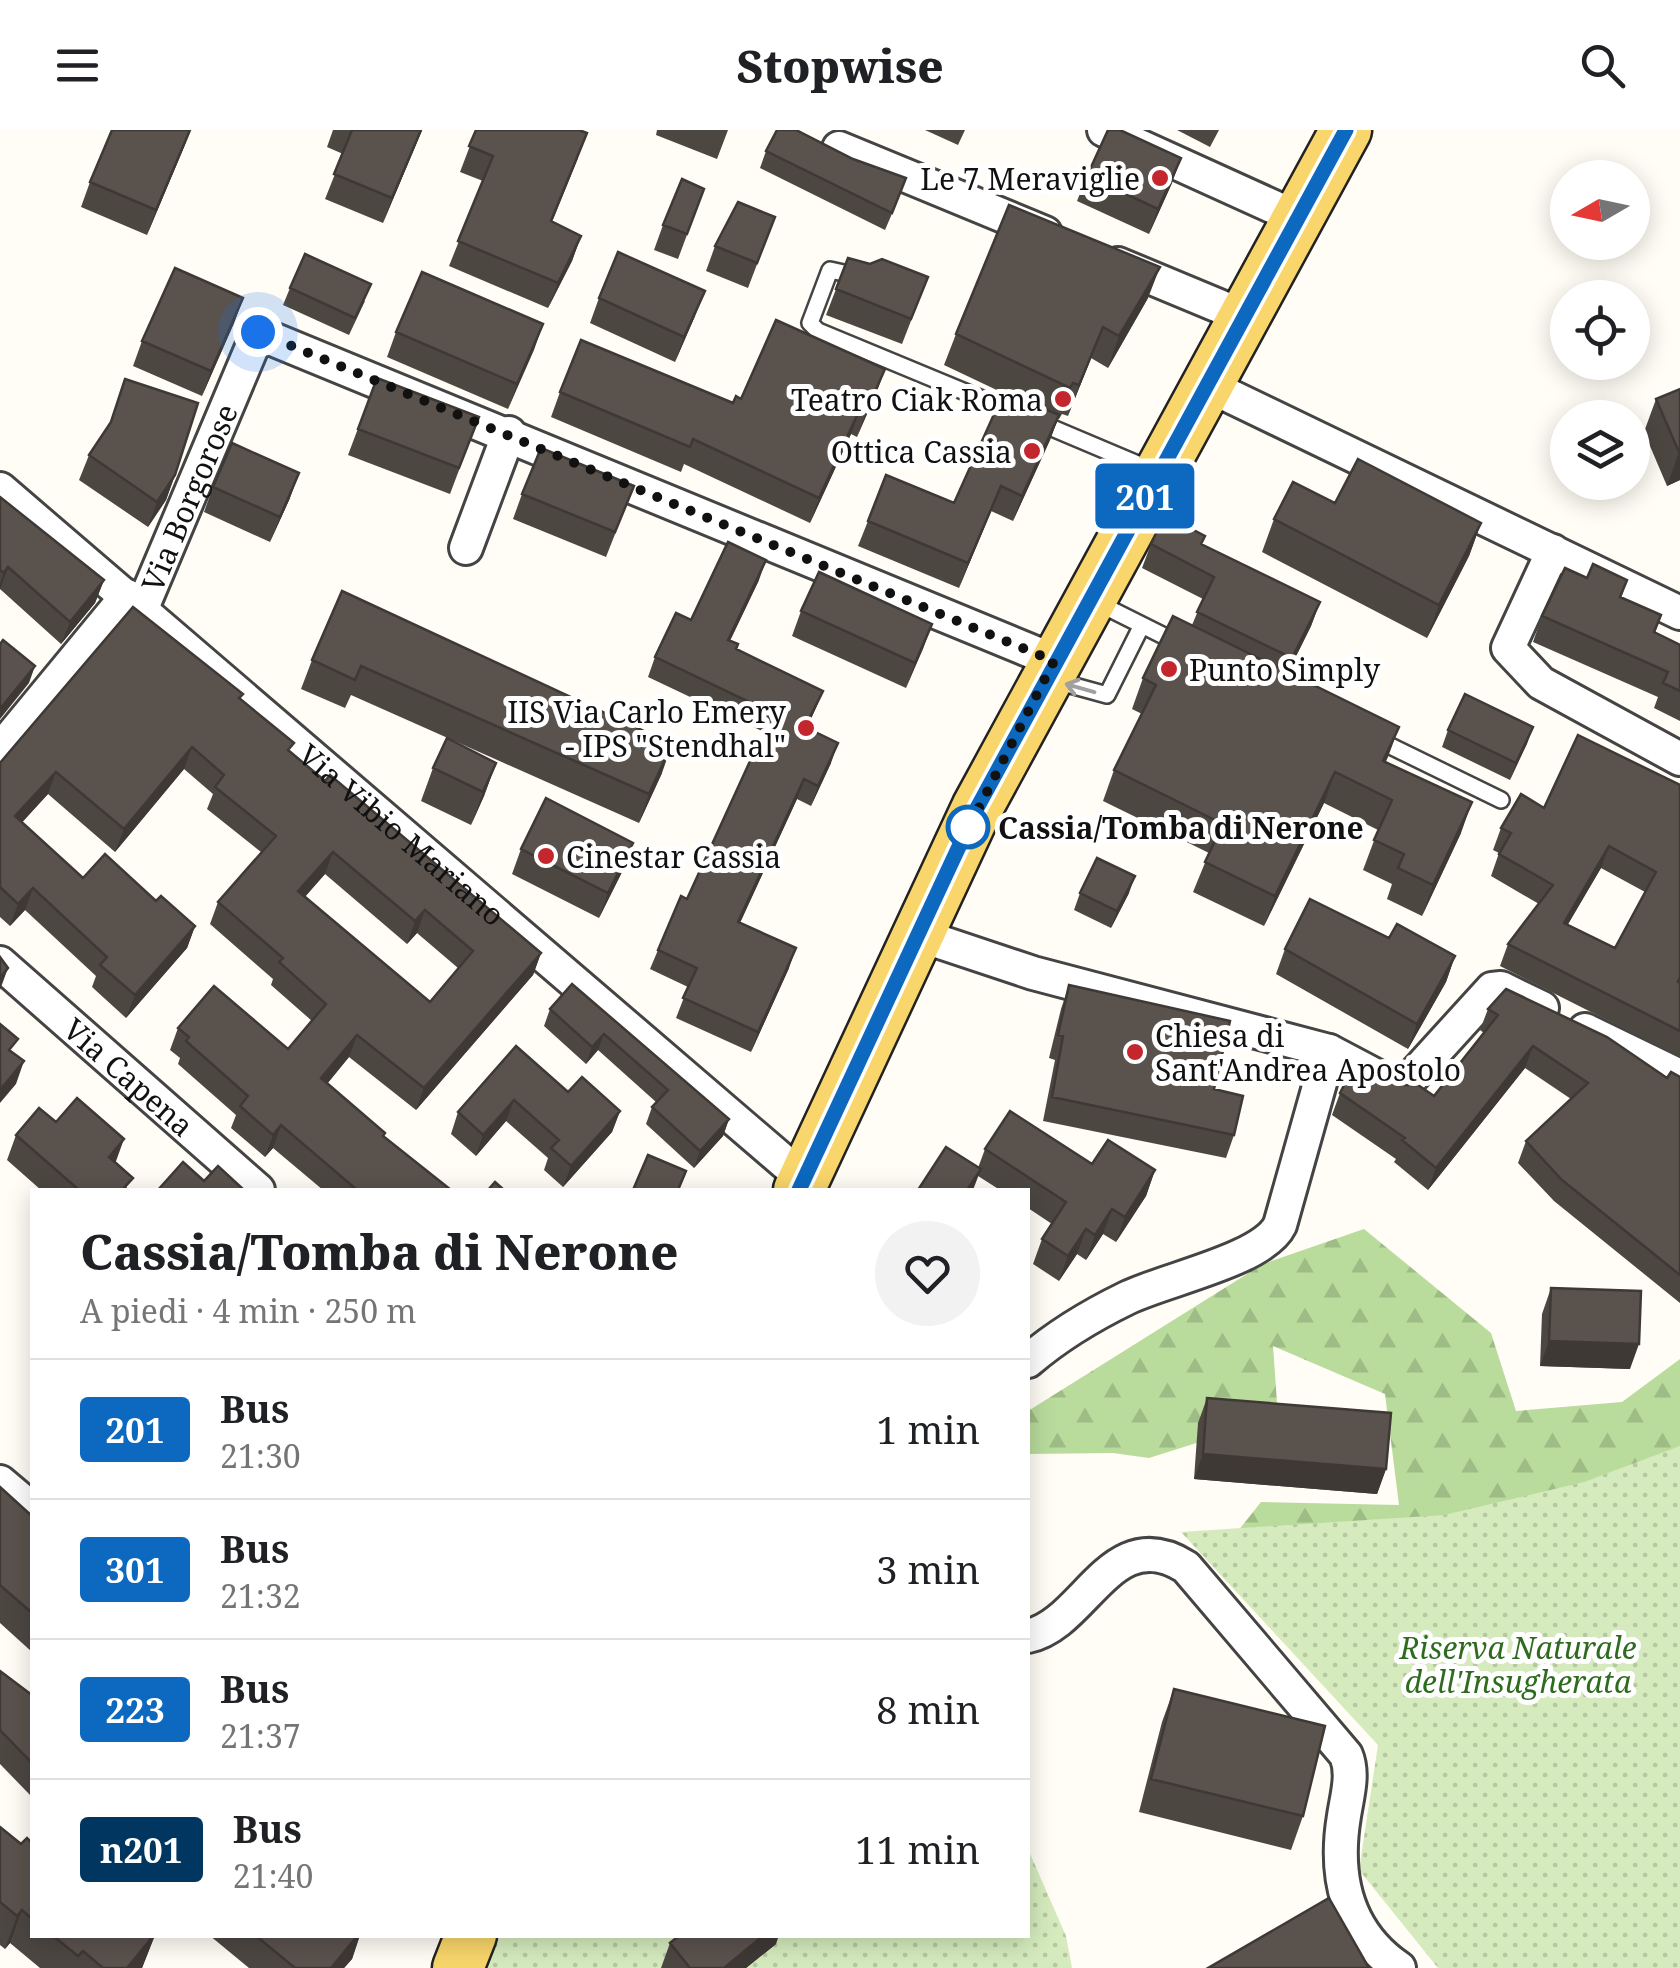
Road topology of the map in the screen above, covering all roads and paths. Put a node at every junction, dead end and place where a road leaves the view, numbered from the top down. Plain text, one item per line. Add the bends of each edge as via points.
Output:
1 (1104, 130) edge
2 (1346, 130) edge
3 (838, 148) edge
4 (1298, 218) junction
5 (863, 278) edge
6 (1242, 316) junction
7 (1205, 384) junction
8 (509, 433) junction
9 (1158, 473) junction
10 (0, 488) edge
11 (466, 548) dead end
12 (1553, 551) junction
13 (1089, 598) junction
14 (134, 602) junction
15 (1680, 613) edge
16 (1142, 626) junction
17 (1196, 652) edge
18 (1050, 670) junction
19 (1357, 730) edge
20 (0, 750) edge
21 (1680, 759) edge
22 (1500, 800) dead end
23 (919, 935) junction
24 (0, 962) edge
25 (1328, 1051) junction
26 (1680, 1076) edge
27 (801, 1184) edge
28 (256, 1188) edge
29 (1030, 1360) edge
30 (0, 1482) edge
31 (30, 1507) edge
32 (1030, 1635) edge
33 (470, 1938) edge
34 (458, 1968) edge
35 (1399, 1968) edge

1 - 4 street
2 - 4 main road
3 - 6 street
4 - 6 main road
5 - 9 lane via 830,270 811,312 818,331
6 - 7 main road
7 - 9 main road
7 - 12 street
8 - 11 street
8 - 14 street, Via Borgorose via 258,332
8 - 18 street
9 - 13 main road
10 - 14 street, Via Vibio Mariano
12 - 15 street
12 - 21 street via 1508,648 1541,683
13 - 16 lane
13 - 18 main road
14 - 20 street, Via Borgorose
14 - 27 street, Via Vibio Mariano
16 - 17 lane
16 -> 18 lane via 1107,695
18 - 23 main road
19 - 22 lane
23 - 25 street via 1033,973
23 - 27 main road
24 - 28 street, Via Capena
25 - 26 street via 1401,1089 1498,988
25 - 29 street via 1272,1238 1254,1252 1125,1299
30 - 31 street
32 - 35 street via 1052,1627 1128,1560 1163,1557 1186,1567 1346,1754 1341,1881 1363,1934
33 - 34 main road

